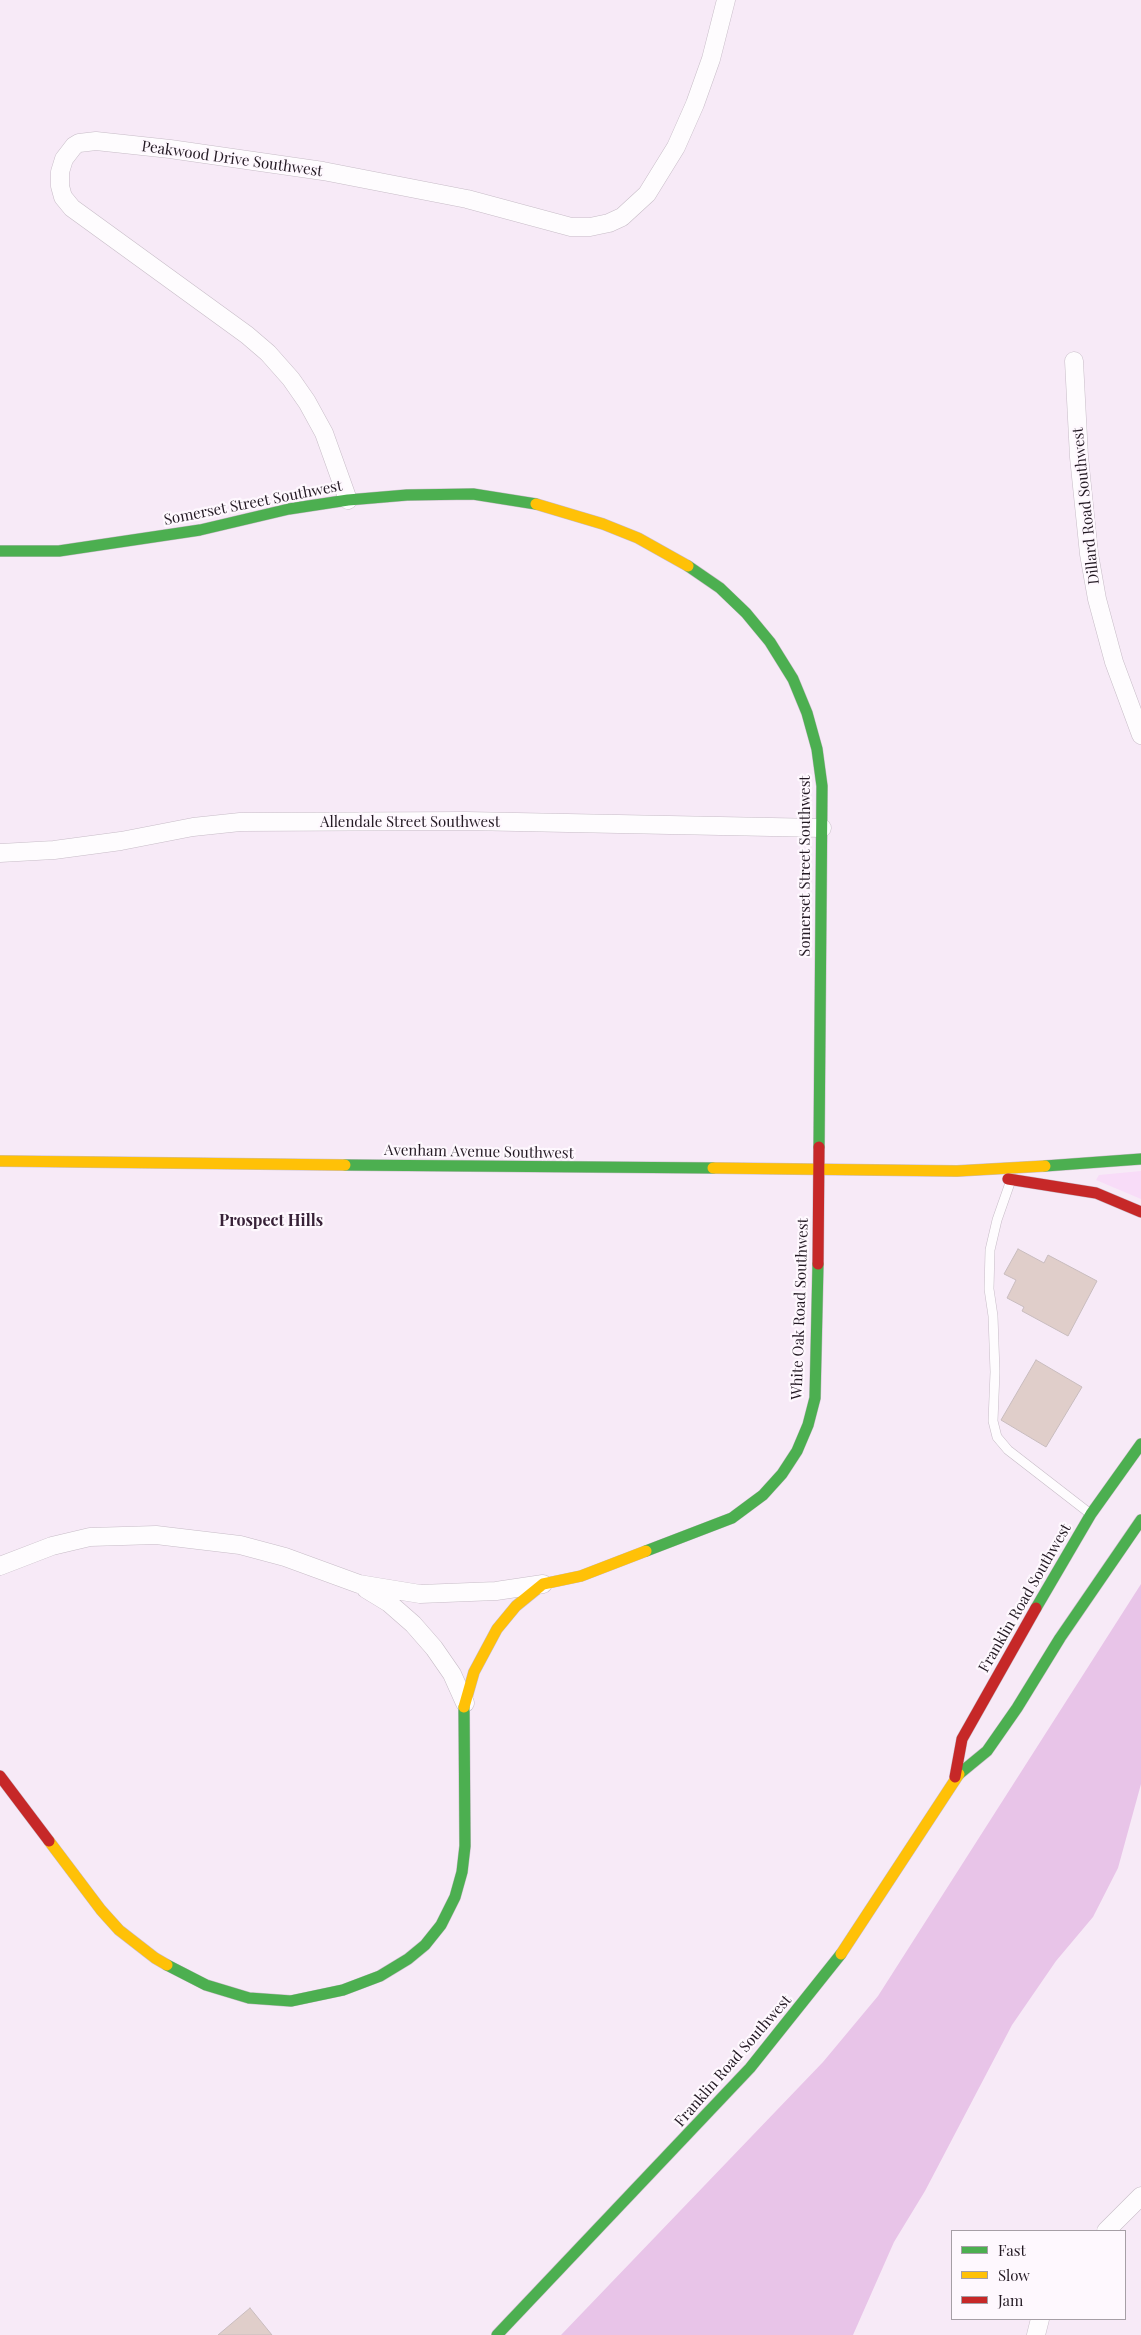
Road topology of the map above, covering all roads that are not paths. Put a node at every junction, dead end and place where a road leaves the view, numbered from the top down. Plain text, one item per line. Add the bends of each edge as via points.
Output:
1 (726, 0) edge
2 (1074, 361) dead end
3 (348, 500) junction
4 (0, 551) edge
5 (1141, 735) edge
6 (822, 828) junction
7 (0, 853) edge
8 (1141, 1159) edge
9 (0, 1162) edge
10 (818, 1170) junction
11 (957, 1171) junction
12 (1011, 1180) junction
13 (1141, 1212) edge
14 (1141, 1444) edge
15 (1091, 1514) junction
16 (1141, 1520) edge
17 (0, 1566) edge
18 (358, 1584) junction
19 (543, 1584) junction
20 (465, 1704) junction
21 (0, 1776) edge
22 (955, 1777) junction
23 (1141, 2196) edge
24 (1107, 2230) edge
25 (1040, 2320) edge
26 (497, 2335) edge
27 (1036, 2335) edge

1 - 3 street, Peakwood Drive Southwest via 695,104 676,147 647,194 622,217 609,224 571,227 467,199 323,171 170,149 96,141 79,143 69,152 60,172 60,186 72,208 268,353 291,379 324,433
2 - 5 street, Dillard Road Southwest via 1079,457 1097,599 1114,662
3 - 4 street, Somerset Street Southwest via 290,509 200,530 59,551
3 - 6 street, Somerset Street Southwest via 473,494 558,509 638,538 720,588 770,642 793,680 817,749 822,786
6 - 7 street, Allendale Street Southwest via 466,821 240,822 54,850
6 - 10 street, Somerset Street Southwest
8 - 11 street, Avenham Avenue Southwest
9 - 10 street, Avenham Avenue Southwest
10 - 11 street, Avenham Avenue Southwest
10 - 19 street, White Oak Road Southwest via 815,1398 797,1451 782,1474 763,1495 732,1518 581,1576
11 - 12 street, Avenham Avenue Southwest
12 - 13 street, Avenham Avenue Southwest via 1096,1193
12 - 15 lane via 990,1250 993,1421 997,1437 1008,1450
14 - 15 street, Franklin Road Southwest
15 - 22 street, Franklin Road Southwest via 970,1721 962,1739
16 - 22 street, Franklin Road Southwest via 987,1751
17 - 18 street via 52,1546 90,1537 156,1535 240,1545 285,1557
18 - 19 street via 420,1594 496,1591
18 - 20 street via 389,1603 413,1624 447,1668
19 - 20 street, White Oak Road Southwest via 516,1606 497,1629 474,1672
20 - 21 street, White Oak Road Southwest via 465,1846 455,1897 441,1925 425,1945 380,1976 343,1990 291,2001 249,1998 206,1985 155,1958 118,1930
22 - 26 street, Franklin Road Southwest via 833,1966 773,2042
23 - 24 street
25 - 27 street

